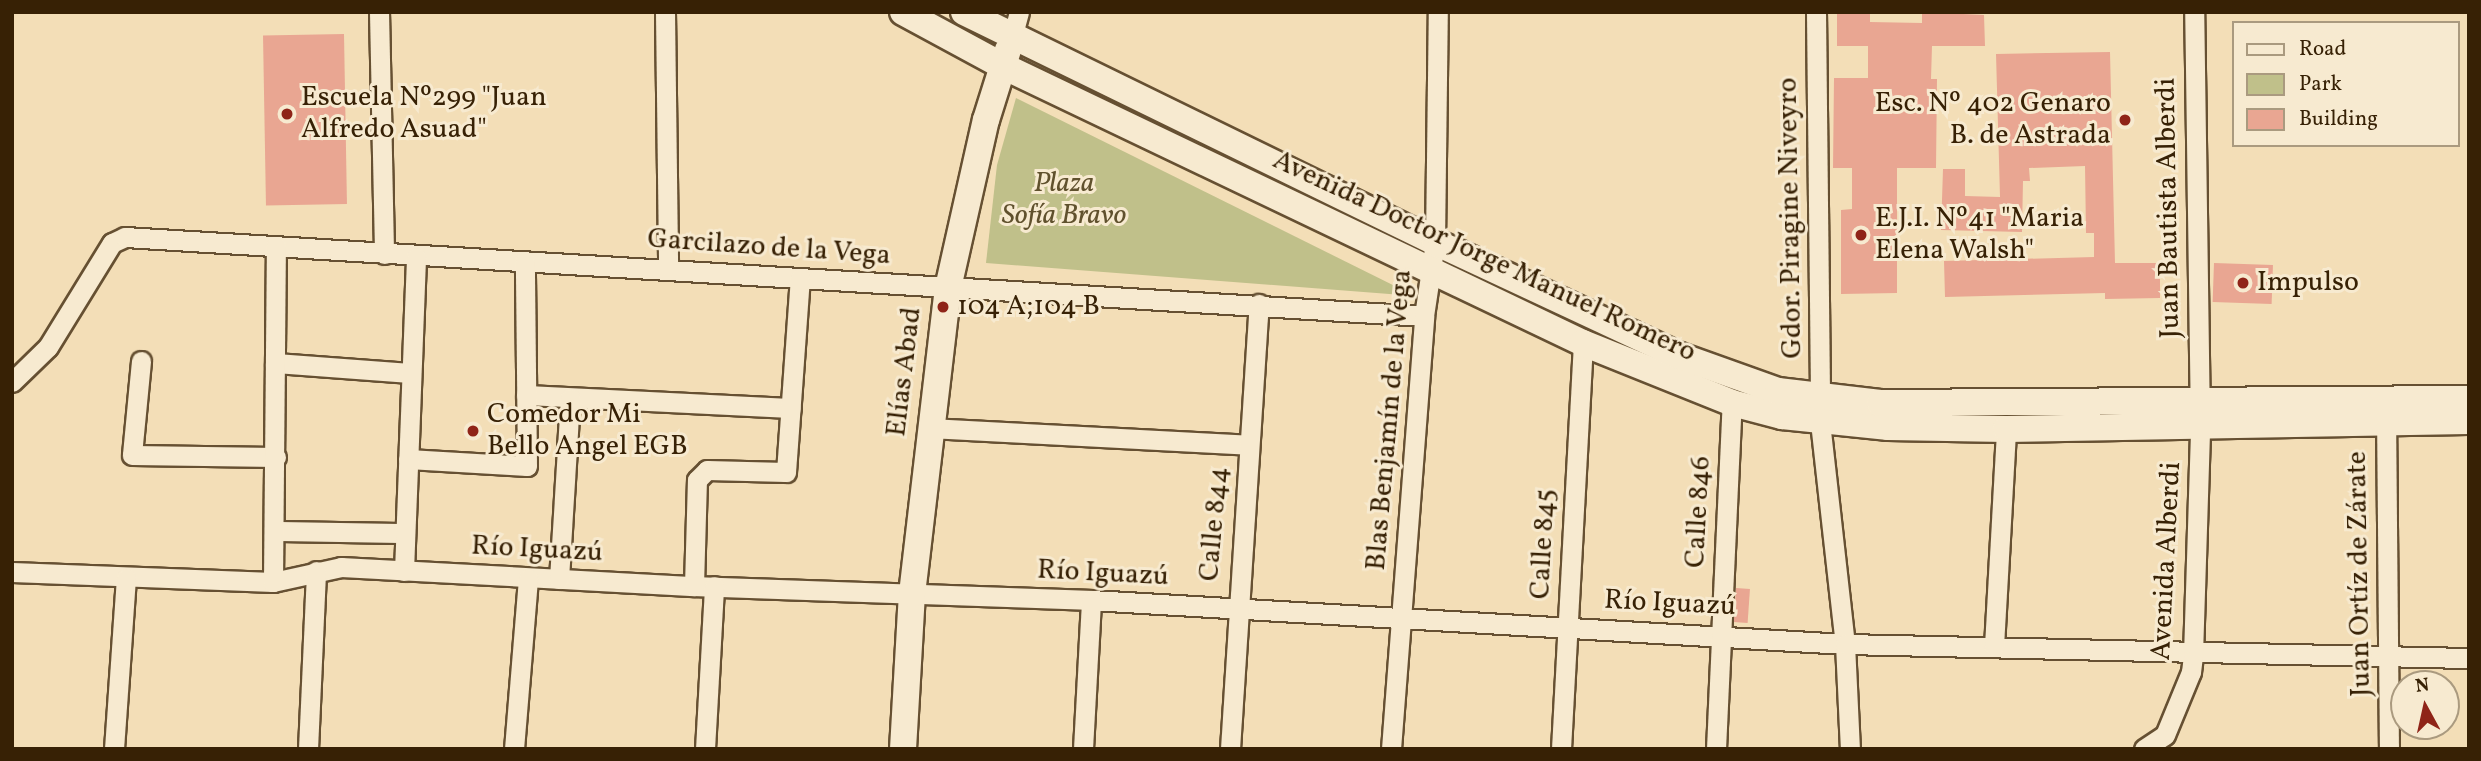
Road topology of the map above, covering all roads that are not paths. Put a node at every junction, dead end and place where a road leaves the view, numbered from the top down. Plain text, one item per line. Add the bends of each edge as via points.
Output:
1 (379, 12) edge
2 (665, 12) edge
3 (903, 12) edge
4 (964, 12) edge
5 (1019, 12) edge
6 (1438, 12) edge
7 (1816, 12) edge
8 (2193, 12) edge
9 (1012, 38) junction
10 (1003, 66) junction
11 (1435, 242) junction
12 (276, 246) junction
13 (384, 254) junction
14 (416, 257) junction
15 (525, 261) junction
16 (668, 268) junction
17 (1430, 271) junction
18 (800, 279) junction
19 (948, 288) junction
20 (1259, 304) junction
21 (1424, 316) junction
22 (1583, 343) junction
23 (141, 361) dead end
24 (275, 363) junction
25 (411, 373) junction
26 (12, 382) edge
27 (526, 395) junction
28 (570, 398) junction
29 (2469, 399) edge
30 (1732, 403) junction
31 (791, 408) junction
32 (1821, 410) junction
33 (2386, 411) junction
34 (2200, 414) junction
35 (2469, 421) edge
36 (929, 428) junction
37 (2006, 429) junction
38 (1249, 446) junction
39 (276, 457) junction
40 (408, 459) junction
41 (274, 531) junction
42 (405, 533) junction
43 (404, 570) junction
44 (316, 571) junction
45 (12, 572) edge
46 (126, 578) junction
47 (528, 579) junction
48 (559, 579) junction
49 (273, 582) junction
50 (704, 586) junction
51 (912, 594) junction
52 (1091, 600) junction
53 (1236, 611) junction
54 (1402, 616) junction
55 (1567, 626) junction
56 (1722, 635) junction
57 (1845, 644) junction
58 (1994, 646) junction
59 (2193, 655) junction
60 (2389, 656) junction
61 (2469, 657) edge
62 (2165, 742) edge
63 (114, 749) edge
64 (308, 749) edge
65 (514, 749) edge
66 (705, 749) edge
67 (903, 749) edge
68 (1083, 749) edge
69 (1230, 749) edge
70 (1391, 749) edge
71 (1562, 749) edge
72 (1716, 749) edge
73 (1850, 749) edge
74 (2144, 749) edge
75 (2389, 749) edge

1 - 13 street
2 - 16 street
3 - 10 main road, Avenida Doctor Jorge Manuel Romero
4 - 9 main road, Avenida Doctor Jorge Manuel Romero
5 - 9 street, Elías Abad
6 - 11 street, Blas Benjamín de la Vega
7 - 32 street, Gdor. Piragine Niveyro
8 - 34 street, Juan Bautista Alberdi
9 - 10 main road, Elías Abad
9 - 11 main road, Avenida Doctor Jorge Manuel Romero
10 - 17 main road, Avenida Doctor Jorge Manuel Romero
10 - 19 main road, Elías Abad via 986,120
11 - 17 street, Blas Benjamín de la Vega
11 - 32 main road, Avenida Doctor Jorge Manuel Romero via 1680,356
12 - 13 street, Garcilazo de la Vega
12 - 24 street
12 - 26 street, Garcilazo de la Vega via 125,237 112,243 48,347
13 - 14 street, Garcilazo de la Vega
14 - 15 street, Garcilazo de la Vega
14 - 25 street
15 - 16 street, Garcilazo de la Vega
15 - 27 street
16 - 18 street, Garcilazo de la Vega
17 - 21 street, Blas Benjamín de la Vega
17 - 22 main road, Avenida Doctor Jorge Manuel Romero
18 - 19 street, Garcilazo de la Vega
18 - 31 street
19 - 20 street, Garcilazo de la Vega
19 - 36 main road, Elías Abad
20 - 21 street, Garcilazo de la Vega
20 - 38 street, Calle 844
21 - 54 street, Blas Benjamín de la Vega
22 - 30 main road, Avenida Doctor Jorge Manuel Romero
22 - 55 street, Calle 845
23 - 39 street via 132,455
24 - 25 street
24 - 39 street
25 - 40 street
27 - 28 street
27 - 40 street via 527,466
28 - 31 street
28 - 48 street
29 - 33 main road
30 - 32 main road, Avenida Doctor Jorge Manuel Romero
30 - 56 street, Calle 846
31 - 50 street via 786,472 707,470 698,480
32 - 34 main road, Avenida Doctor Jorge Manuel Romero
32 - 37 main road, Avenida Doctor Jorge Manuel Romero
32 - 57 street, Gdor. Piragine Niveyro
33 - 34 main road
33 - 35 main road
33 - 60 street, Juan Ortíz de Zárate
34 - 37 main road, Avenida Doctor Jorge Manuel Romero
34 - 59 street, Avenida Alberdi
36 - 38 street
36 - 51 main road, Elías Abad
37 - 58 street
38 - 53 street, Calle 844
39 - 41 street
40 - 42 street
41 - 42 street
41 - 49 street
42 - 43 street
43 - 44 street, Río Iguazú via 341,567
43 - 47 street, Río Iguazú
44 - 49 street, Río Iguazú
44 - 64 street
45 - 46 street, Río Iguazú
46 - 49 street, Río Iguazú
46 - 63 street
47 - 48 street, Río Iguazú
47 - 65 street
48 - 50 street, Río Iguazú
50 - 51 street, Río Iguazú
50 - 66 street
51 - 52 street, Río Iguazú
51 - 67 main road, Elías Abad
52 - 53 street, Río Iguazú
52 - 68 street
53 - 54 street, Río Iguazú
53 - 69 street, Calle 844
54 - 55 street, Río Iguazú
54 - 70 street, Blas Benjamín de la Vega
55 - 56 street, Río Iguazú
55 - 71 street, Calle 845
56 - 57 street, Río Iguazú
56 - 72 street, Calle 846
57 - 58 street, Río Iguazú
57 - 73 street, Gdor. Piragine Niveyro
58 - 59 street, Río Iguazú
59 - 60 street, Río Iguazú
59 - 62 street, Avenida Alberdi
60 - 61 street, Río Iguazú
60 - 75 street, Juan Ortíz de Zárate
62 - 74 street, Avenida Alberdi

